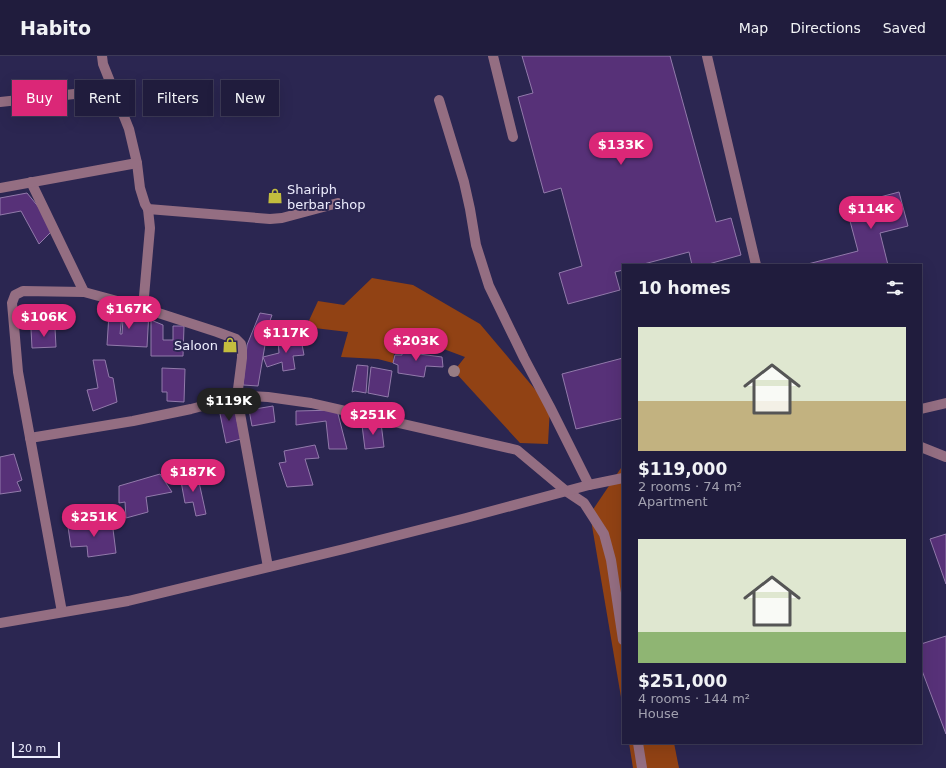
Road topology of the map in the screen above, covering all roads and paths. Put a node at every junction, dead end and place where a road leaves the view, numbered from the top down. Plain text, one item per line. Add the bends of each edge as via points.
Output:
1 (102, 56) edge
2 (493, 56) edge
3 (707, 56) edge
4 (109, 80) edge
5 (75, 94) edge
6 (439, 100) dead end
7 (0, 102) edge
8 (124, 116) edge
9 (513, 137) dead end
10 (137, 163) junction
11 (31, 182) junction
12 (0, 188) edge
13 (338, 203) dead end
14 (148, 209) junction
15 (756, 264) edge
16 (84, 292) junction
17 (143, 308) junction
18 (237, 397) junction
19 (946, 403) edge
20 (922, 409) edge
21 (30, 438) junction
22 (922, 447) edge
23 (946, 457) edge
24 (622, 478) edge
25 (589, 485) junction
26 (566, 491) junction
27 (268, 568) junction
28 (62, 612) junction
29 (0, 624) edge
30 (622, 633) edge
31 (638, 744) edge
32 (642, 768) edge

1 - 4 street
2 - 9 street
3 - 15 street
5 - 7 street
6 - 25 street via 464,182 476,245 489,286
8 - 10 street
10 - 11 street
10 - 14 street via 140,188
11 - 12 street
11 - 16 street
13 - 14 street via 270,219
14 - 17 street via 150,228
16 - 17 street
16 - 21 street via 23,292 15,295 12,304 18,372
17 - 18 street via 236,339 242,350
18 - 21 street via 191,409
18 - 26 street via 268,397 311,403 517,450
18 - 27 street
19 - 20 street
21 - 28 street
22 - 23 street
24 - 25 street
25 - 26 street
26 - 27 street
26 - 30 street via 584,503 604,534 611,560
27 - 28 street via 128,601
28 - 29 street
31 - 32 street

